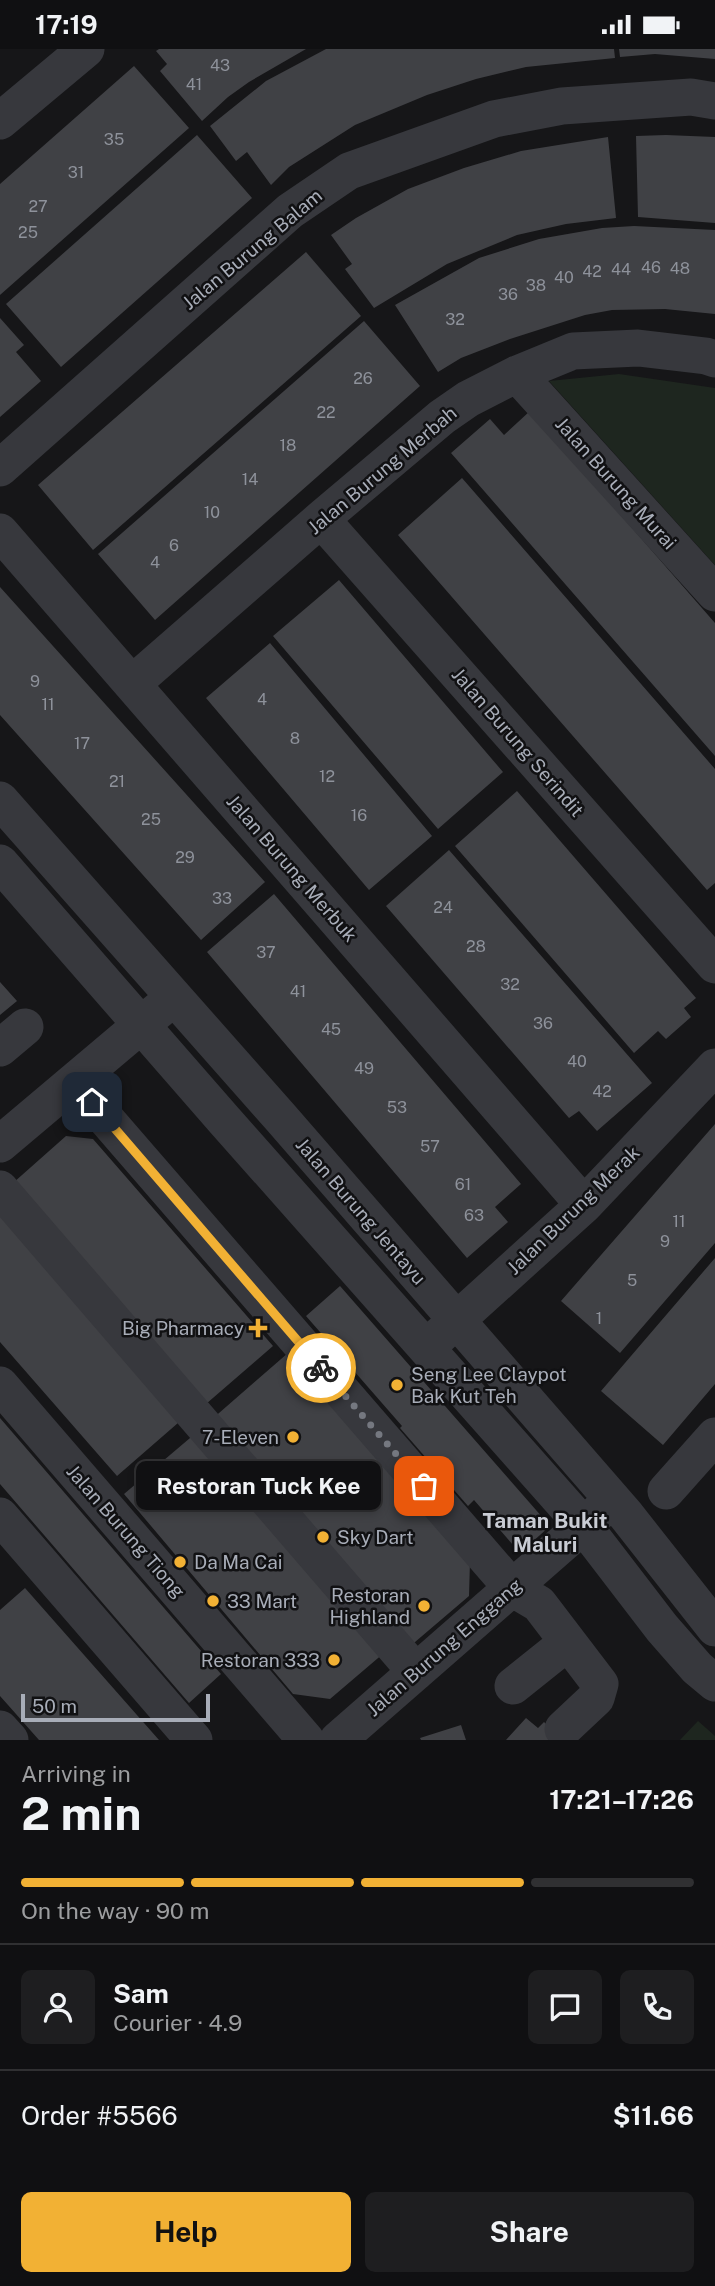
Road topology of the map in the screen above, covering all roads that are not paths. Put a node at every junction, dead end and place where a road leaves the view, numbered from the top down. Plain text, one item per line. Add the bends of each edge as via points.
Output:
1 (86, 49) edge
2 (715, 101) edge
3 (0, 121) edge
4 (715, 359) edge
5 (517, 374) junction
6 (0, 468) edge
7 (321, 519) junction
8 (0, 532) edge
9 (715, 593) edge
10 (132, 684) junction
11 (0, 800) edge
12 (0, 863) edge
13 (715, 965) edge
14 (174, 998) junction
15 (142, 1024) junction
16 (715, 1067) edge
17 (74, 1081) junction
18 (0, 1144) edge
19 (0, 1189) edge
20 (584, 1205) junction
21 (456, 1321) junction
22 (427, 1347) junction
23 (0, 1385) edge
24 (715, 1436) edge
25 (666, 1491) dead end
26 (613, 1500) junction
27 (0, 1516) edge
28 (583, 1525) junction
29 (512, 1588) junction
30 (715, 1628) edge
31 (568, 1642) junction
32 (416, 1672) junction
33 (715, 1682) edge
34 (513, 1686) dead end
35 (0, 1729) edge
36 (563, 1729) dead end
37 (10, 1740) edge
38 (194, 1740) edge
39 (306, 1740) edge
40 (338, 1740) edge

1 - 3 street
2 - 6 street, Jalan Burung Balam via 691,97 535,111 494,119 349,171 290,211
4 - 5 street, Jalan Burung Merbah via 638,348 573,351
5 - 7 street, Jalan Burung Merbah via 442,417
5 - 9 street, Jalan Burung Murai
7 - 10 street, Jalan Burung Merbah
7 - 13 street, Jalan Burung Serindit
8 - 10 street, Jalan Burung Merbuk
10 - 20 street, Jalan Burung Merbuk
11 - 14 street, Jalan Burung Jentayu
12 - 15 street
14 - 15 street
14 - 21 street, Jalan Burung Jentayu
15 - 17 street
15 - 22 street
16 - 20 street, Jalan Burung Merak
17 - 18 street
17 - 29 street
19 - 32 street
20 - 21 street, Jalan Burung Merak
21 - 22 street, Jalan Burung Merak
21 - 26 street, Jalan Burung Jentayu
22 - 28 street
23 - 39 street, Jalan Burung Tiong
24 - 25 street
26 - 28 street, Jalan Burung Enggang
26 - 30 street, Jalan Burung Jentayu
27 - 38 street
28 - 29 street, Jalan Burung Enggang
28 - 33 street via 662,1628
29 - 31 street via 539,1604
29 - 32 street, Jalan Burung Enggang
31 - 34 street
31 - 36 street via 600,1683 596,1698
32 - 40 street, Jalan Burung Enggang
35 - 37 street

